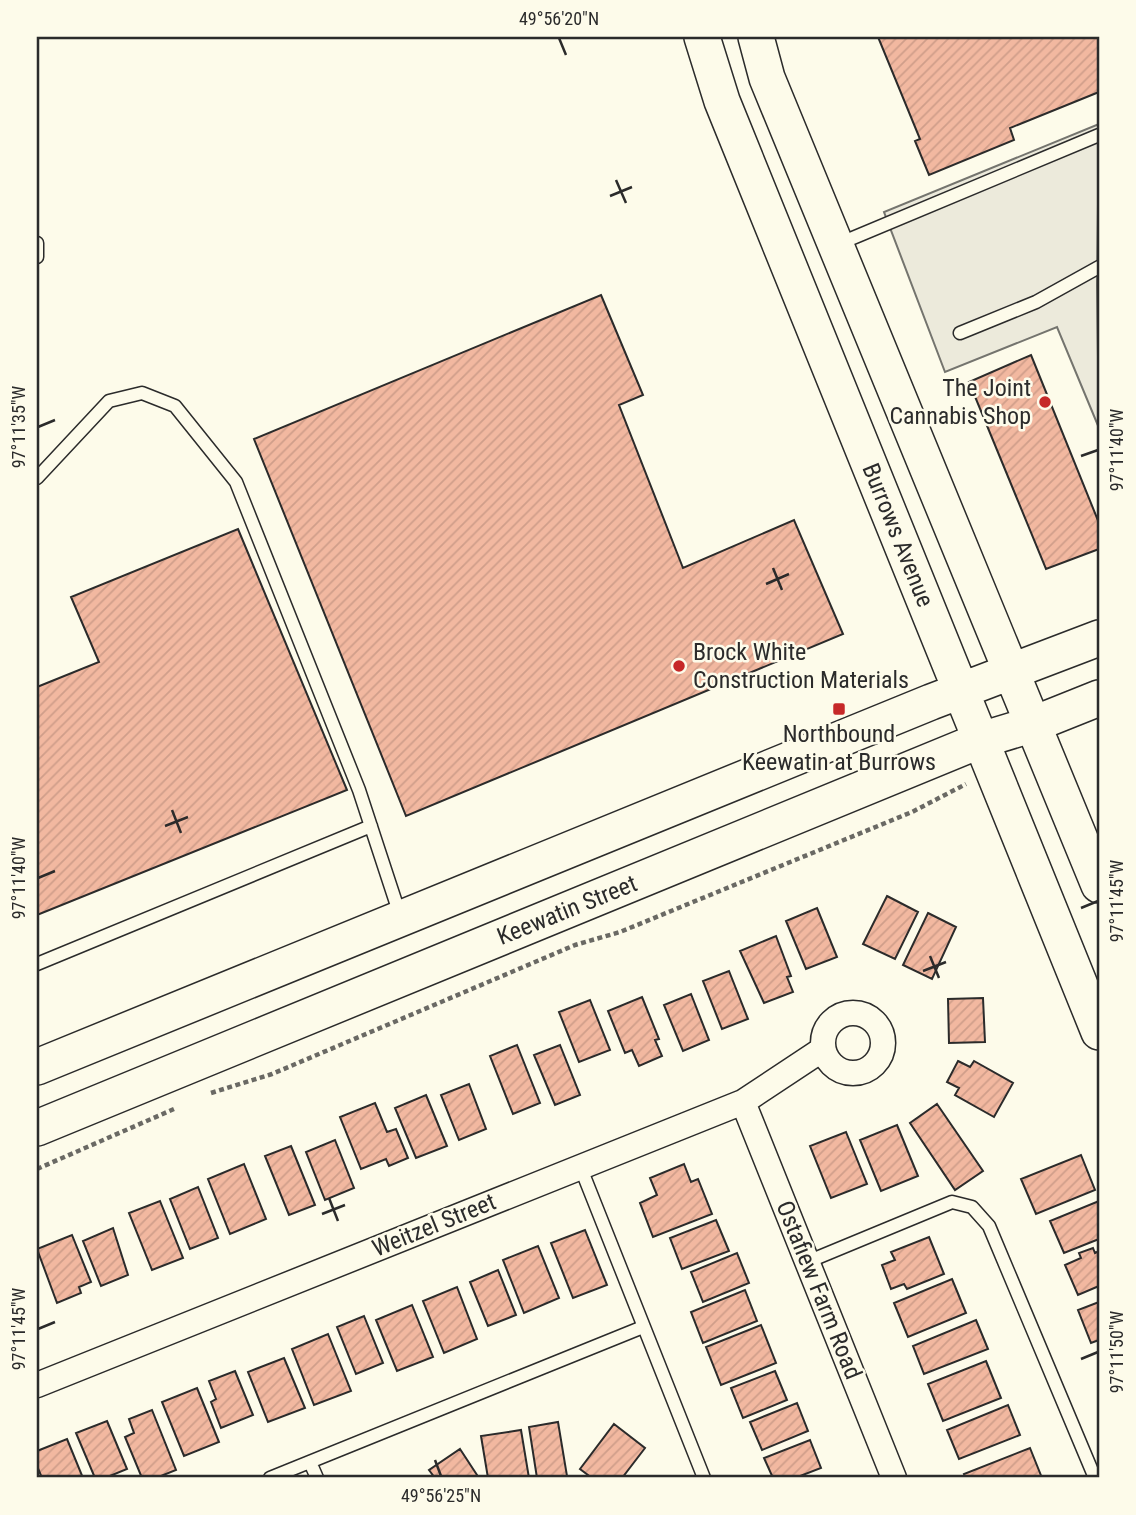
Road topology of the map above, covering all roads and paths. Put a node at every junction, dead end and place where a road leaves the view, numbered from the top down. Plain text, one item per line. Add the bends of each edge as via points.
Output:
1 (702, 37) edge
2 (756, 37) edge
3 (1099, 135) edge
4 (37, 243) edge
5 (836, 245) junction
6 (37, 257) edge
7 (788, 264) junction
8 (1099, 267) edge
9 (960, 333) dead end
10 (37, 478) edge
11 (1099, 638) edge
12 (1013, 672) junction
13 (960, 690) junction
14 (1099, 698) edge
15 (1034, 724) junction
16 (981, 740) junction
17 (965, 785) dead end
18 (371, 827) junction
19 (1099, 885) edge
20 (401, 918) junction
21 (37, 964) edge
22 (1099, 1032) edge
23 (823, 1049) dead end
24 (37, 1067) edge
25 (203, 1096) dead end
26 (743, 1102) junction
27 (181, 1105) dead end
28 (37, 1128) edge
29 (580, 1166) junction
30 (37, 1169) edge
31 (807, 1262) junction
32 (643, 1326) junction
33 (37, 1385) edge
34 (310, 1462) junction
35 (270, 1478) edge
36 (317, 1478) edge
37 (704, 1478) edge
38 (894, 1478) edge
39 (1095, 1478) edge

1 - 7 main road, Burrows Avenue via 722,101
2 - 5 main road via 767,78
3 - 5 lane
4 - 6 lane
5 - 7 main road
5 - 12 main road
7 - 13 main road, Burrows Avenue
8 - 9 lane via 1036,302
10 - 18 lane via 110,401 142,393 176,407 236,482
11 - 12 main road
12 - 13 main road
12 - 15 main road
13 - 16 main road, Burrows Avenue
13 - 20 main road
14 - 15 main road, Keewatin Street
15 - 16 main road, Keewatin Street
15 - 19 main road
16 - 22 main road, Burrows Avenue
16 - 28 main road, Keewatin Street
17 - 25 path via 912,812 646,921 575,944 272,1074
18 - 20 lane
18 - 21 lane
20 - 24 main road
23 - 26 street, Weitzel Street
26 - 29 street, Weitzel Street
26 - 31 street, Ostafiew Farm Road
27 - 30 path
29 - 32 lane
29 - 33 street, Weitzel Street
31 - 38 street, Ostafiew Farm Road
31 - 39 lane via 952,1202 972,1207 989,1226
32 - 34 lane
32 - 37 lane
34 - 35 lane
34 - 36 lane

